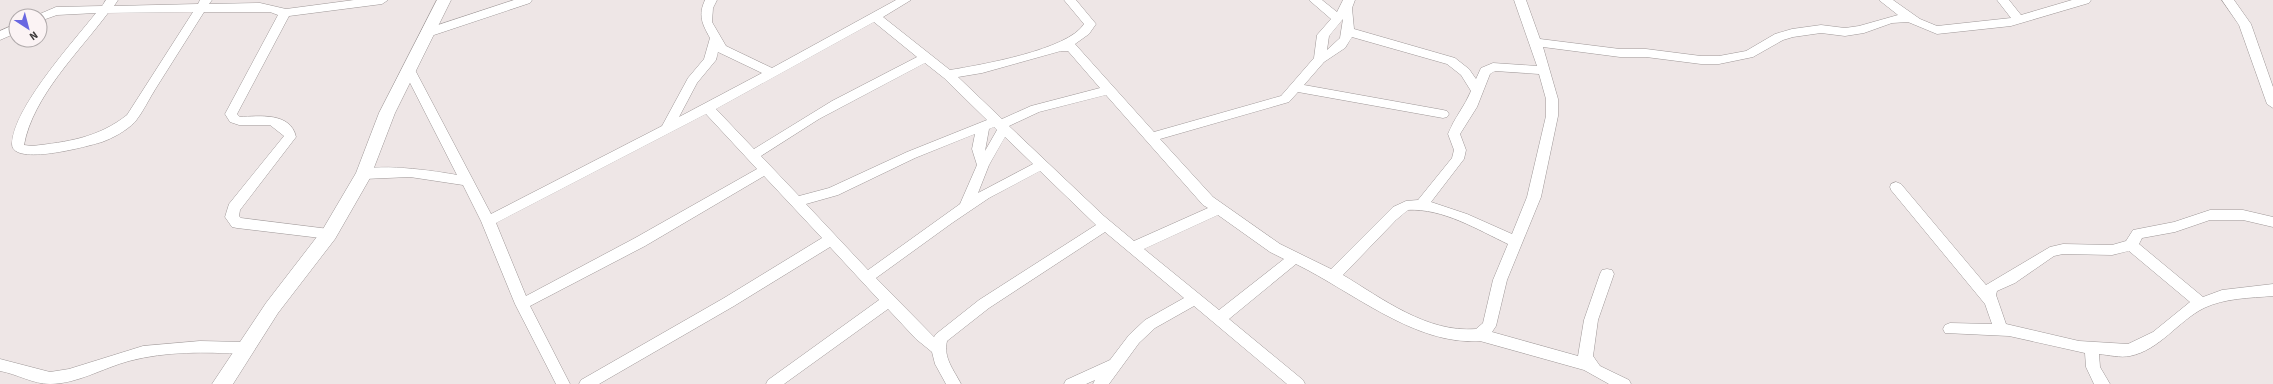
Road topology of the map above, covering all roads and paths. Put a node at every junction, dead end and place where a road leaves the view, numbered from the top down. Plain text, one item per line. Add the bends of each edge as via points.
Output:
1 (57, 0) edge
2 (287, 0) edge
3 (382, 0) edge
4 (444, 0) edge
5 (526, 0) edge
6 (711, 0) edge
7 (905, 0) edge
8 (1070, 0) edge
9 (1315, 0) edge
10 (1520, 0) edge
11 (1885, 0) edge
12 (2003, 0) edge
13 (2085, 0) edge
14 (2228, 0) edge
15 (204, 4) edge
16 (1348, 4) edge
17 (109, 5) edge
18 (48, 11) edge
19 (283, 11) junction
20 (48, 15) edge
21 (875, 17) junction
22 (1338, 18) junction
23 (1907, 18) junction
24 (2019, 20) junction
25 (428, 32) junction
26 (1347, 32) junction
27 (715, 39) junction
28 (1536, 42) junction
29 (1061, 47) junction
30 (925, 58) junction
31 (1320, 59) junction
32 (1543, 70) junction
33 (410, 71) junction
34 (771, 72) junction
35 (948, 75) junction
36 (1296, 88) junction
37 (1108, 90) junction
38 (1478, 91) junction
39 (2273, 104) edge
40 (708, 108) junction
41 (1443, 114) dead end
42 (1000, 125) junction
43 (983, 126) junction
44 (667, 129) junction
45 (1152, 137) junction
46 (752, 156) junction
47 (983, 165) junction
48 (1042, 165) junction
49 (765, 170) junction
50 (364, 174) junction
51 (467, 181) junction
52 (1896, 187) dead end
53 (797, 202) junction
54 (1421, 205) junction
55 (965, 207) junction
56 (1219, 209) junction
57 (488, 221) junction
58 (2273, 222) edge
59 (1106, 225) junction
60 (329, 234) junction
61 (832, 239) junction
62 (1515, 241) junction
63 (2131, 245) junction
64 (1133, 248) junction
65 (1295, 258) junction
66 (1607, 274) dead end
67 (1333, 276) junction
68 (868, 277) junction
69 (2273, 290) edge
70 (1195, 299) junction
71 (889, 300) junction
72 (1990, 300) junction
73 (2201, 303) junction
74 (522, 304) junction
75 (1218, 319) junction
76 (1950, 329) dead end
77 (2001, 330) junction
78 (1480, 335) junction
79 (244, 348) junction
80 (2093, 348) junction
81 (938, 349) junction
82 (1114, 364) junction
83 (0, 365) edge
84 (1589, 365) junction
85 (222, 384) edge
86 (563, 384) edge
87 (586, 384) edge
88 (773, 384) edge
89 (954, 384) edge
90 (1071, 384) edge
91 (1100, 384) edge
92 (1298, 384) edge
93 (1624, 384) edge
94 (2104, 384) edge

1 - 18 street
2 - 19 street
3 - 19 street
4 - 25 main road
5 - 25 street
6 - 27 street via 707,8 706,22
7 - 21 street
8 - 29 street via 1090,24 1080,36
9 - 22 street
10 - 28 street
11 - 23 street
12 - 24 street
13 - 24 street
14 - 39 street via 2246,24
15 - 17 street
15 - 17 street via 131,118 122,127 96,140 32,151 22,150 18,146 19,136 30,112
15 - 19 street
16 - 22 street
16 - 26 street
17 - 20 street
19 - 60 street via 231,114 239,121 273,120 289,132 290,137 234,208 232,216 237,223
21 - 30 street
21 - 34 street
22 - 31 street via 1323,35
23 - 24 street via 1937,30
23 - 28 street via 1891,19 1860,30 1845,32 1821,29 1792,33 1779,37 1749,54 1719,60 1646,52 1601,51
25 - 33 main road
26 - 31 street via 1339,49
26 - 38 street via 1451,61 1465,72
27 - 34 street via 724,51
27 - 44 street via 710,60 692,81
28 - 32 street
29 - 35 street via 982,69
29 - 37 street via 1068,46 1077,52
30 - 35 street
30 - 46 street via 825,109
31 - 36 street
32 - 38 street via 1489,68 1482,75
32 - 62 street via 1552,99 1552,116 1534,197
33 - 50 main road via 387,113
33 - 51 street
34 - 40 street
35 - 42 street
36 - 41 street
36 - 45 street via 1281,101
37 - 42 street via 1035,110
37 - 45 street
38 - 54 street via 1454,134 1460,150 1458,159
40 - 44 street
40 - 46 street
42 - 43 street
42 - 47 street
42 - 48 street
43 - 47 street via 978,149
43 - 53 street via 911,155 833,192
44 - 57 street
45 - 56 street via 1208,201
46 - 49 street
47 - 55 street
48 - 55 street
48 - 59 street
49 - 53 street
49 - 74 street via 653,235
50 - 51 street via 410,172
50 - 60 main road
51 - 57 street
52 - 72 street
53 - 61 street
54 - 62 street via 1442,210
54 - 67 street via 1410,204 1400,208
55 - 68 street
56 - 64 street
56 - 65 street via 1263,240
57 - 74 street
58 - 63 street via 2243,215 2210,215 2176,228 2138,234
59 - 64 street
59 - 81 street via 984,304 941,338
60 - 79 main road
61 - 68 street
61 - 87 street
62 - 78 street via 1500,280 1489,326
63 - 72 street via 2112,250 2063,249 2050,252 2010,279 1991,288
63 - 73 street
64 - 70 street
65 - 67 street
65 - 75 street
66 - 84 street via 1585,348
67 - 78 street via 1422,326 1453,334
68 - 71 street
69 - 73 street via 2222,296
70 - 75 street
70 - 82 street via 1150,324
71 - 81 street via 920,335
71 - 88 street
72 - 77 street
73 - 80 street via 2189,309 2158,336 2129,350
74 - 86 street
75 - 92 street
76 - 77 street
77 - 80 street
78 - 84 street
79 - 83 street via 197,345 159,349 128,355 50,378
79 - 85 main road
80 - 94 street via 2090,358 2093,368
81 - 89 street via 942,364
82 - 90 street
82 - 91 street
84 - 93 street

